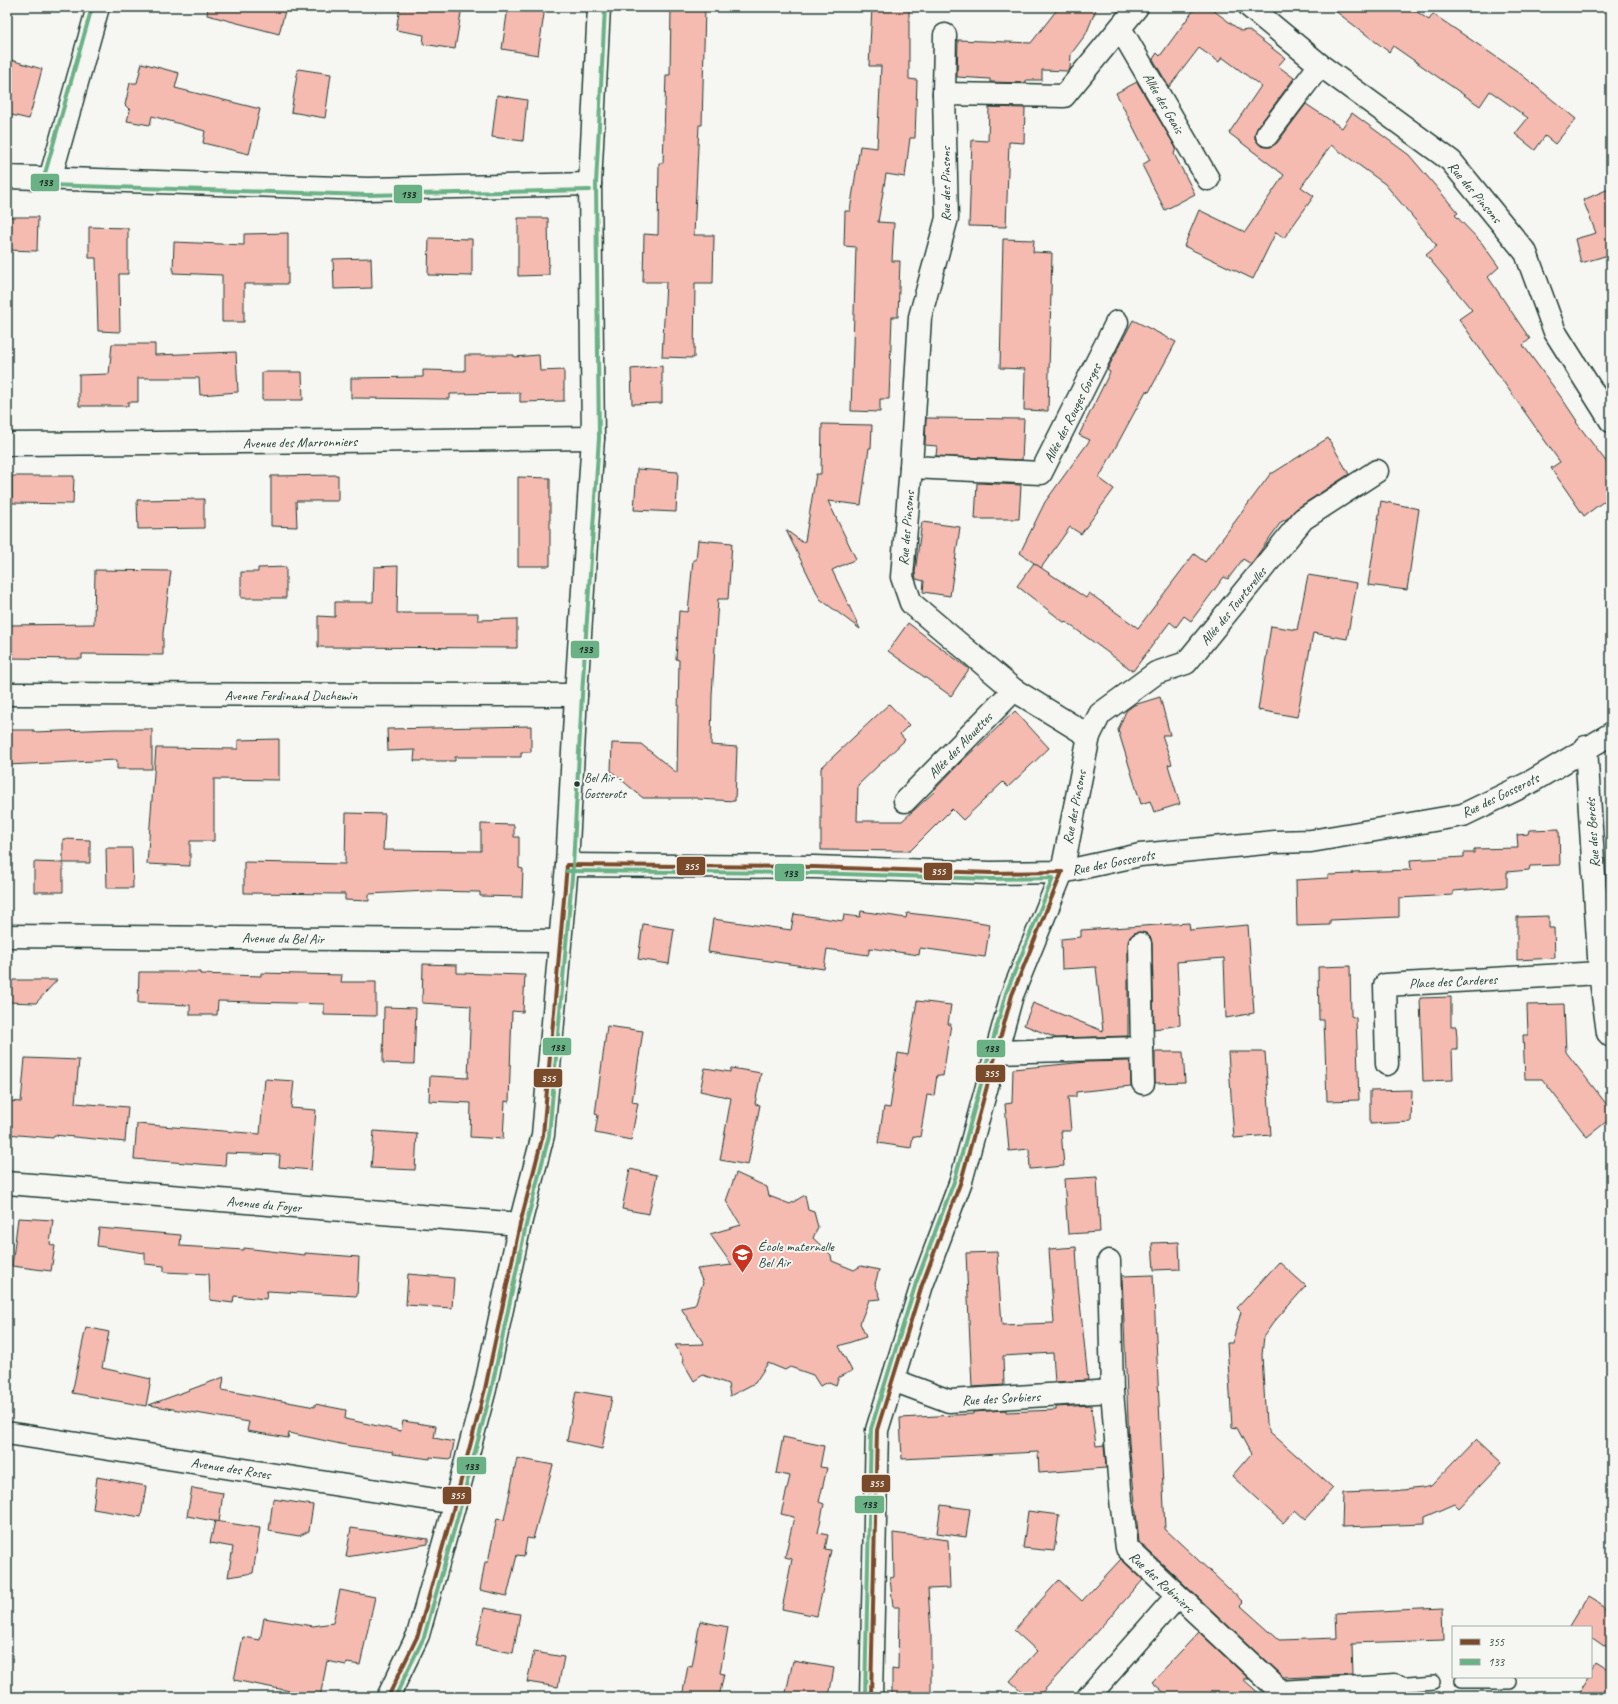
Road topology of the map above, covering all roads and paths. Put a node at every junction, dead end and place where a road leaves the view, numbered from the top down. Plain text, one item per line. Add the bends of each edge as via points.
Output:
1 (98, 7) edge
2 (599, 7) edge
3 (1137, 7) edge
4 (1250, 7) edge
5 (1120, 28) junction
6 (945, 35) dead end
7 (1320, 65) junction
8 (944, 94) junction
9 (1267, 135) dead end
10 (7, 177) edge
11 (1208, 178) dead end
12 (50, 179) junction
13 (590, 184) junction
14 (1117, 322) dead end
15 (1611, 421) edge
16 (593, 438) junction
17 (7, 444) edge
18 (911, 467) junction
19 (1377, 471) dead end
20 (1014, 690) junction
21 (7, 694) edge
22 (576, 695) junction
23 (1611, 734) edge
24 (1089, 736) junction
25 (1586, 747) junction
26 (905, 801) dead end
27 (567, 865) junction
28 (1062, 872) junction
29 (7, 936) edge
30 (559, 941) junction
31 (1140, 944) dead end
32 (1600, 974) junction
33 (1611, 1036) edge
34 (1142, 1048) junction
35 (996, 1052) junction
36 (1387, 1064) dead end
37 (1143, 1083) dead end
38 (7, 1183) edge
39 (520, 1224) junction
40 (1109, 1261) dead end
41 (893, 1380) junction
42 (1112, 1391) junction
43 (7, 1433) edge
44 (455, 1503) junction
45 (1177, 1596) junction
46 (1433, 1682) dead end
47 (1462, 1682) dead end
48 (1508, 1682) dead end
49 (1396, 1691) edge
50 (388, 1697) edge
51 (871, 1697) edge
52 (1088, 1697) edge

1 - 12 street
2 - 13 street
3 - 5 street
4 - 7 street, Rue des Pinsons
5 - 8 street via 1064,96
5 - 11 street, Allée des Geais
6 - 8 street, Rue des Pinsons
7 - 9 street
7 - 15 street, Rue des Pinsons via 1451,161 1526,254 1555,332
8 - 18 street, Rue des Pinsons via 947,218 920,317
10 - 12 street
12 - 13 street via 368,189
13 - 16 street
14 - 18 street, Allée des Rouges Gorges via 1042,473
16 - 17 street, Avenue des Marronniers
16 - 22 street
18 - 20 street, Rue des Pinsons via 902,577 910,603
19 - 24 street, Allée des Tourterelles via 1303,519 1186,663 1156,673 1100,714
20 - 24 street, Rue des Pinsons
20 - 26 street, Allée des Alouettes
21 - 22 street, Avenue Ferdinand Duchemin
22 - 27 street
23 - 25 street, Rue des Gosserots
24 - 28 street, Rue des Pinsons
25 - 28 street, Rue des Gosserots via 1529,783 1463,816 1311,840 1140,855
25 - 32 street, Rue des Bercés
27 - 28 street, Rue des Gosserots
27 - 30 street
28 - 35 street, Rue des Pinsons via 1012,995
29 - 30 street, Avenue du Bel Air
30 - 39 street via 543,1135
31 - 34 street
32 - 33 street, Rue des Bercés via 1608,1033
32 - 36 street, Place des Carderes via 1385,985
34 - 35 street
34 - 37 street
35 - 41 street, Rue des Pinsons via 961,1181 922,1284
38 - 39 street, Avenue du Foyer
39 - 44 street via 484,1389
40 - 42 street, Rue des Robiniers
41 - 42 street, Rue des Sorbiers via 949,1401
41 - 51 street, Rue des Pinsons via 877,1430
42 - 45 street, Rue des Robiniers via 1127,1548
43 - 44 street, Avenue des Roses
44 - 50 street via 418,1635
45 - 49 street, Rue des Robiniers via 1281,1692
45 - 52 street
46 - 49 lane
47 - 48 lane

